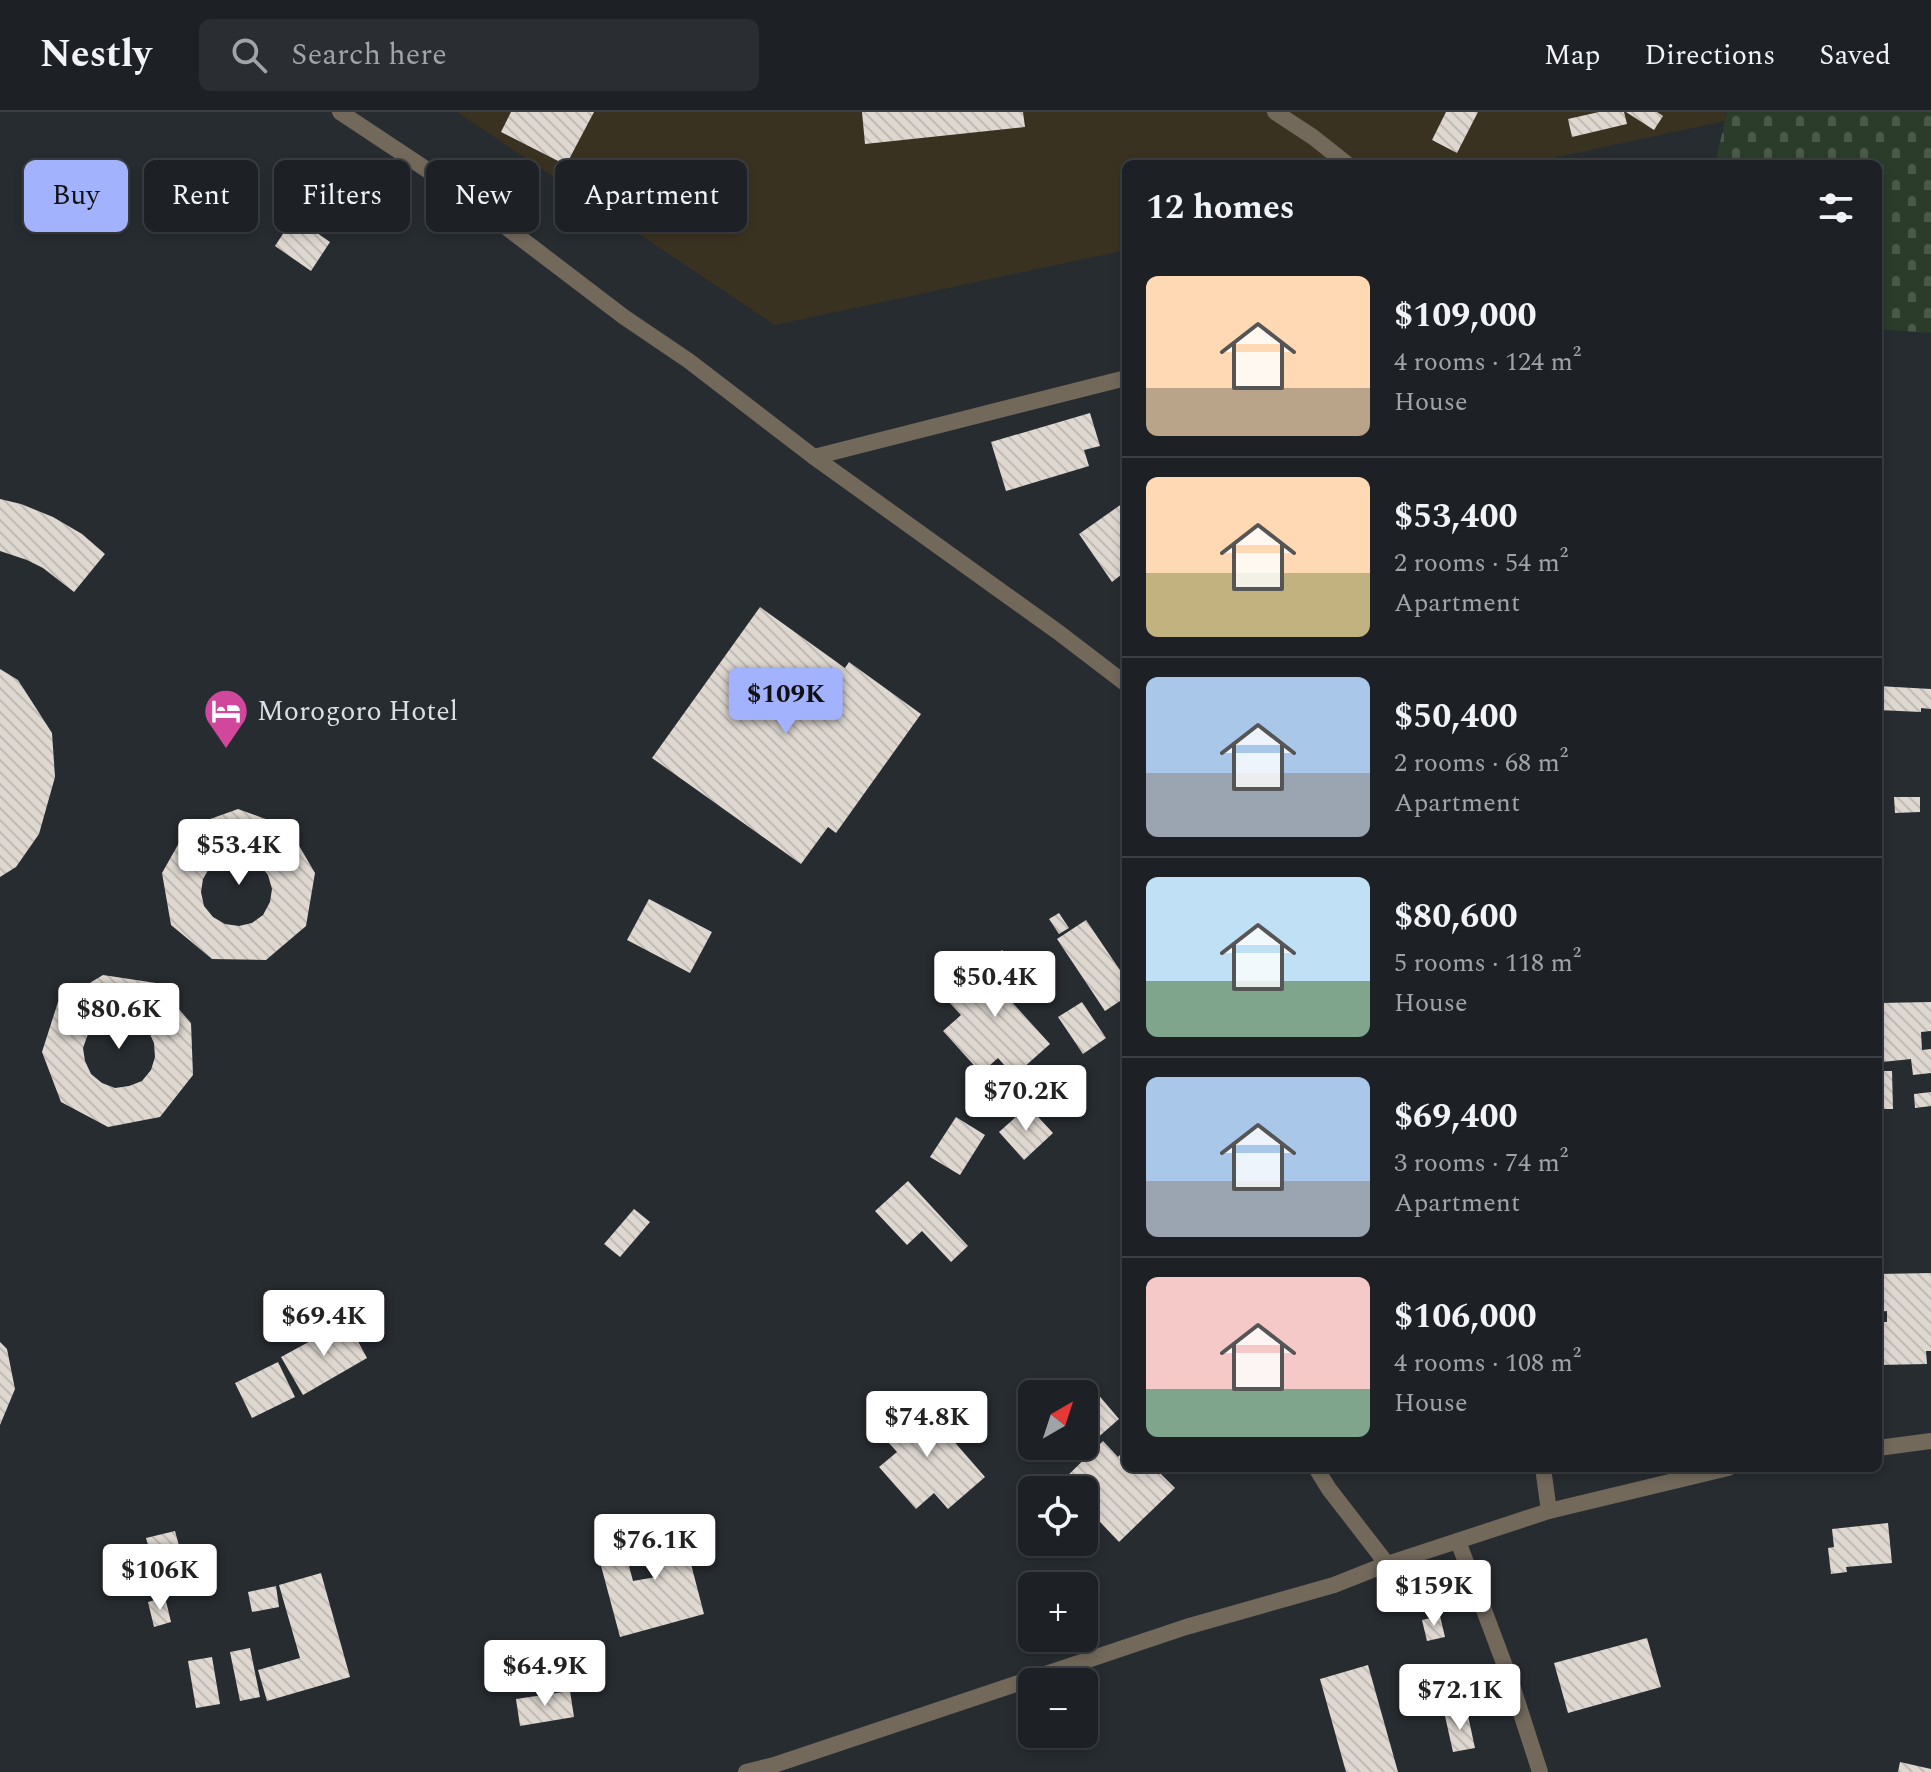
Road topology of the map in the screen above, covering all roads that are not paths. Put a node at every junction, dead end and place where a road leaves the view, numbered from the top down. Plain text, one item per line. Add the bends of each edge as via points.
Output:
1 (340, 112) edge
2 (1275, 112) edge
3 (1342, 160) edge
4 (1122, 379) edge
5 (814, 457) junction
6 (1122, 681) edge
7 (1931, 1441) edge
8 (1882, 1447) edge
9 (1318, 1472) edge
10 (1544, 1472) edge
11 (1711, 1472) edge
12 (1549, 1511) junction
13 (1458, 1541) junction
14 (1387, 1564) junction
15 (774, 1768) edge
16 (746, 1772) edge
17 (1540, 1772) edge

1 - 5 street via 456,189
2 - 3 street
4 - 5 street
5 - 6 street
7 - 8 street
9 - 14 street
10 - 12 street
11 - 12 street
12 - 13 street
13 - 14 street
13 - 17 street
14 - 15 street
15 - 16 street

